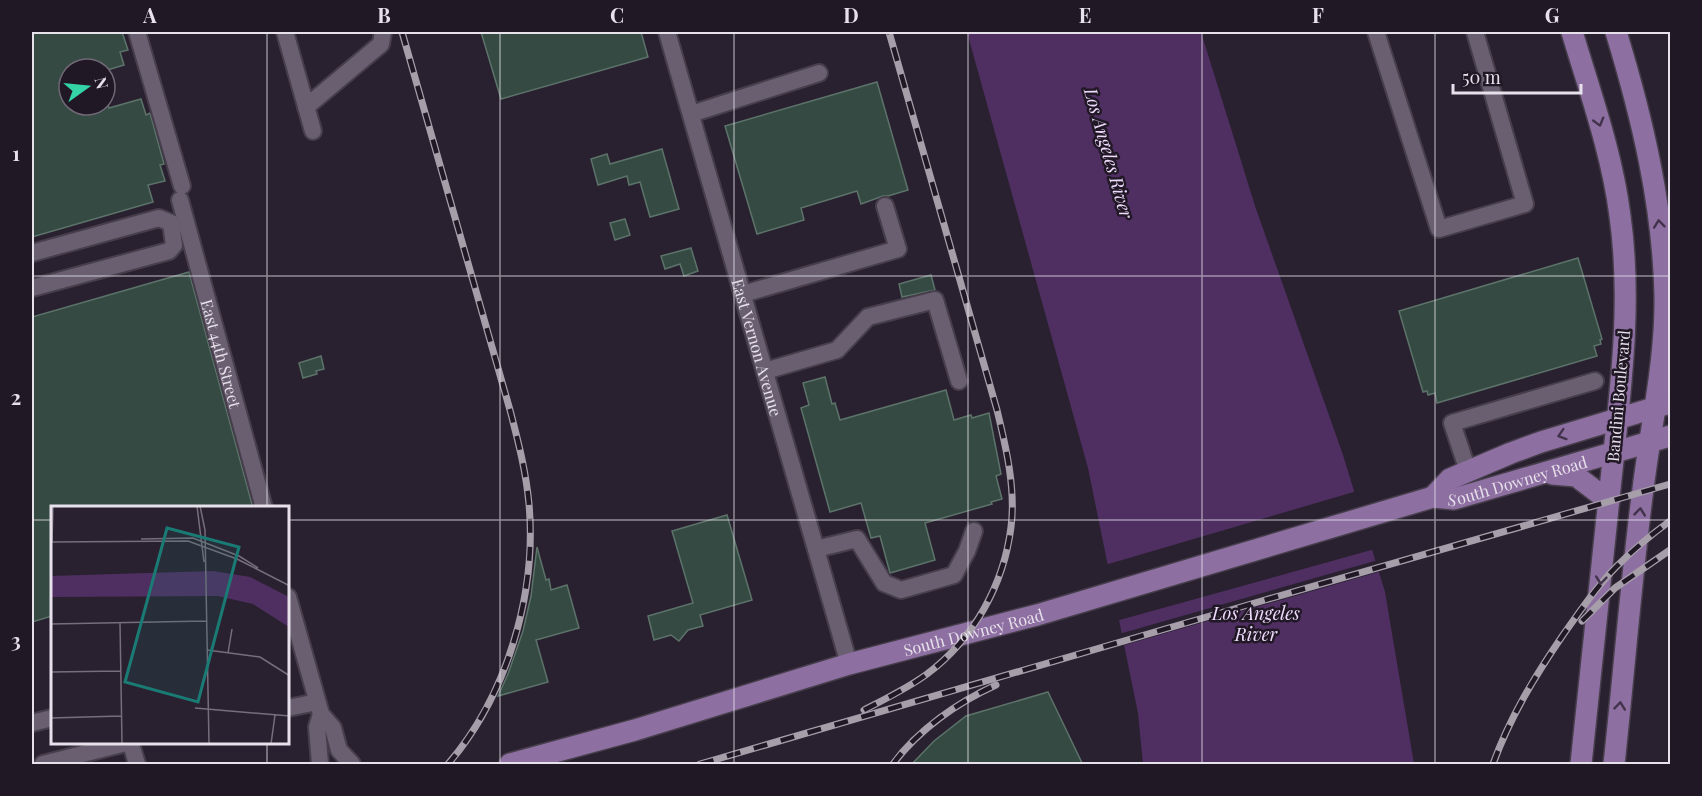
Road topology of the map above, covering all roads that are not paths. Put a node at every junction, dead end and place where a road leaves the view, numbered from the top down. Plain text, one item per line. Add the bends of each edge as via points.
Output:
1 (137, 32) edge
2 (285, 32) edge
3 (383, 32) edge
4 (667, 32) edge
5 (1376, 32) edge
6 (1475, 32) edge
7 (1572, 32) edge
8 (1616, 32) edge
9 (819, 73) dead end
10 (306, 107) junction
11 (691, 114) junction
12 (313, 131) dead end
13 (885, 206) dead end
14 (178, 221) junction
15 (32, 253) edge
16 (32, 288) edge
17 (743, 294) junction
18 (765, 371) junction
19 (959, 381) dead end
20 (1595, 381) dead end
21 (1662, 405) edge
22 (1618, 418) junction
23 (1671, 436) edge
24 (1649, 442) junction
25 (1614, 453) junction
26 (1468, 471) junction
27 (1544, 473) junction
28 (1433, 497) junction
29 (1609, 501) junction
30 (263, 506) edge
31 (974, 531) dead end
32 (816, 549) junction
33 (290, 604) edge
34 (849, 664) junction
35 (290, 708) edge
36 (319, 708) junction
37 (51, 717) edge
38 (32, 723) edge
39 (118, 745) edge
40 (131, 745) edge
41 (555, 758) edge
42 (43, 765) edge
43 (137, 765) edge
44 (320, 765) edge
45 (352, 765) edge
46 (510, 765) edge
47 (1581, 765) edge
48 (1614, 765) edge

1 - 14 street, East 44th Street via 181,193
2 - 10 street
3 - 10 street via 381,44
4 - 11 street, East Vernon Avenue
5 - 6 street via 1439,230 1525,204
7 -> 22 main road, Bandini Boulevard via 1606,149 1620,216 1626,300
21 -> 8 main road, Bandini Boulevard via 1665,295 1658,221 1647,146
9 - 11 street
10 - 12 street
11 - 17 street, East Vernon Avenue
13 - 17 street via 898,249
14 - 15 street via 159,218
14 - 16 street via 174,245 169,251
14 - 30 street, East 44th Street
17 - 18 street, East Vernon Avenue
18 - 19 street via 837,350 868,317 935,300
18 - 32 street, East Vernon Avenue
20 - 26 street via 1452,423
21 - 22 main road, South Downey Road
21 - 24 main road, Bandini Boulevard
22 - 25 main road, Bandini Boulevard
22 -> 26 main road, South Downey Road via 1541,442
23 - 24 main road, South Downey Road
24 - 25 main road, South Downey Road
48 -> 24 main road, Bandini Boulevard
25 - 27 main road, South Downey Road
25 - 29 main road, Bandini Boulevard
26 - 28 main road, South Downey Road via 1450,479
27 - 28 main road, South Downey Road via 1454,499
27 - 29 main road via 1576,476
28 - 34 main road, South Downey Road via 1037,615
29 -> 47 main road, Bandini Boulevard
31 - 32 street via 954,575 901,590 884,583 856,539
32 - 34 street, East Vernon Avenue
33 - 36 street
34 - 41 main road, South Downey Road
35 - 36 street
36 - 44 street
36 - 45 street via 333,728 339,750
37 - 38 street
39 - 42 street
40 - 43 street
41 - 46 main road, South Downey Road

